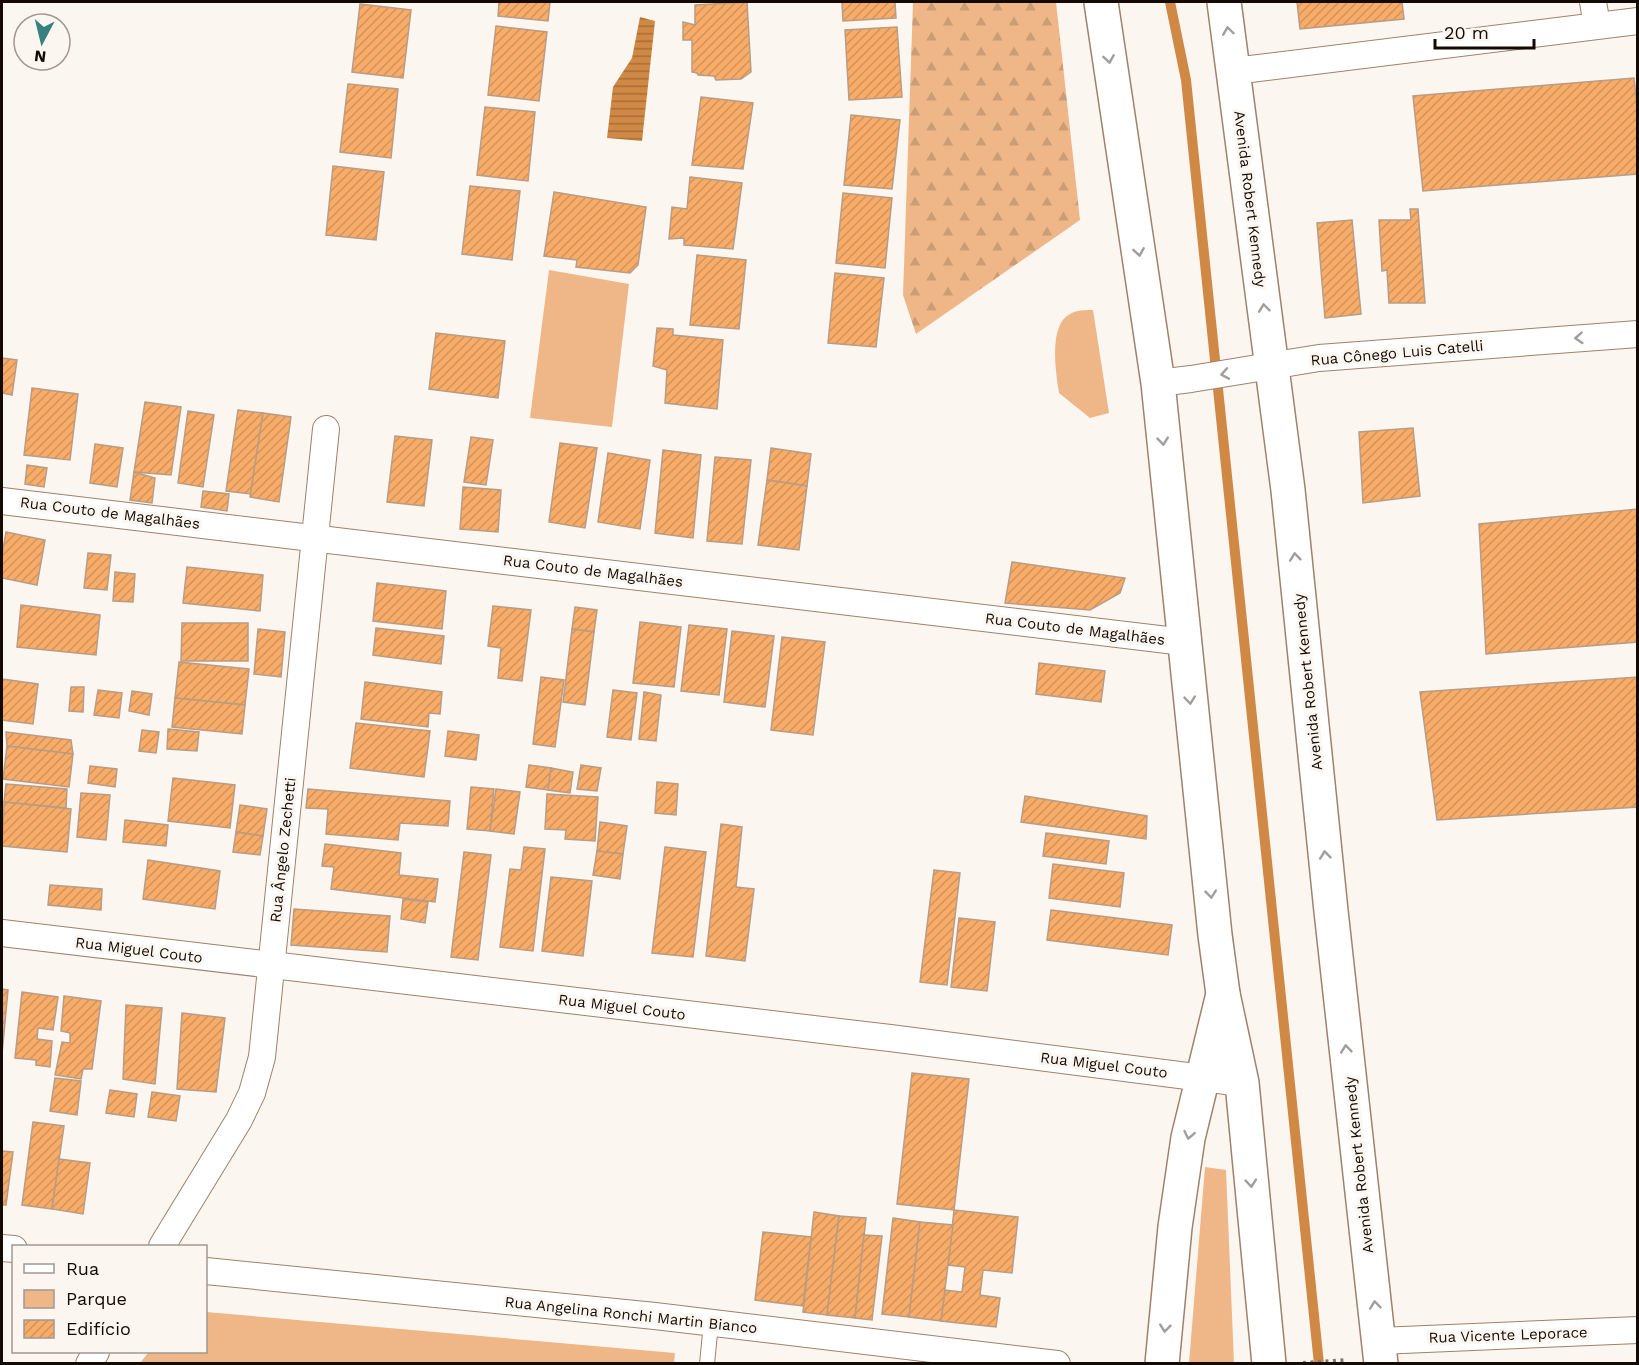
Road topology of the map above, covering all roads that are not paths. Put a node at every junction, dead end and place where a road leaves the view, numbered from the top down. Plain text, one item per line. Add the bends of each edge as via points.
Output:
1 (1101, 2) edge
2 (1224, 2) edge
3 (1595, 13) edge
4 (1638, 21) edge
5 (1234, 71) junction
6 (1638, 334) edge
7 (1266, 367) junction
8 (1158, 383) junction
9 (326, 429) dead end
10 (2, 501) edge
11 (314, 537) junction
12 (1184, 642) junction
13 (2, 933) edge
14 (271, 966) junction
15 (1222, 994) junction
16 (1202, 1078) junction
17 (1242, 1083) junction
18 (163, 1245) edge
19 (207, 1271) edge
20 (711, 1323) junction
21 (1638, 1330) edge
22 (1370, 1355) edge
23 (707, 1364) edge
24 (1057, 1364) edge
25 (1162, 1364) edge
26 (1269, 1364) edge

1 -> 8 main road
5 -> 2 main road, Avenida Robert Kennedy
3 - 4 street
3 - 5 street
7 -> 5 main road, Avenida Robert Kennedy
6 -> 7 street, Rua Cônego Luis Catelli via 1319,358
7 -> 8 street, Rua Cônego Luis Catelli
22 -> 7 main road, Avenida Robert Kennedy via 1331,911 1288,490
8 -> 12 main road
9 - 11 street, Rua Ângelo Zechetti
10 - 11 street, Rua Couto de Magalhães
11 - 12 street, Rua Couto de Magalhães
11 - 14 street, Rua Ângelo Zechetti
12 -> 15 main road
13 - 14 street, Rua Miguel Couto
14 - 16 street, Rua Miguel Couto
14 - 18 street, Rua Ângelo Zechetti via 262,1057 252,1093
15 - 16 main road
15 - 17 main road
16 - 17 street, Rua Miguel Couto
16 -> 25 main road via 1188,1138 1175,1227
17 -> 26 main road
19 - 20 street, Rua Angelina Ronchi Martin Bianco
20 - 23 lane
20 - 24 street, Rua Angelina Ronchi Martin Bianco
21 - 22 street, Rua Vicente Leporace

